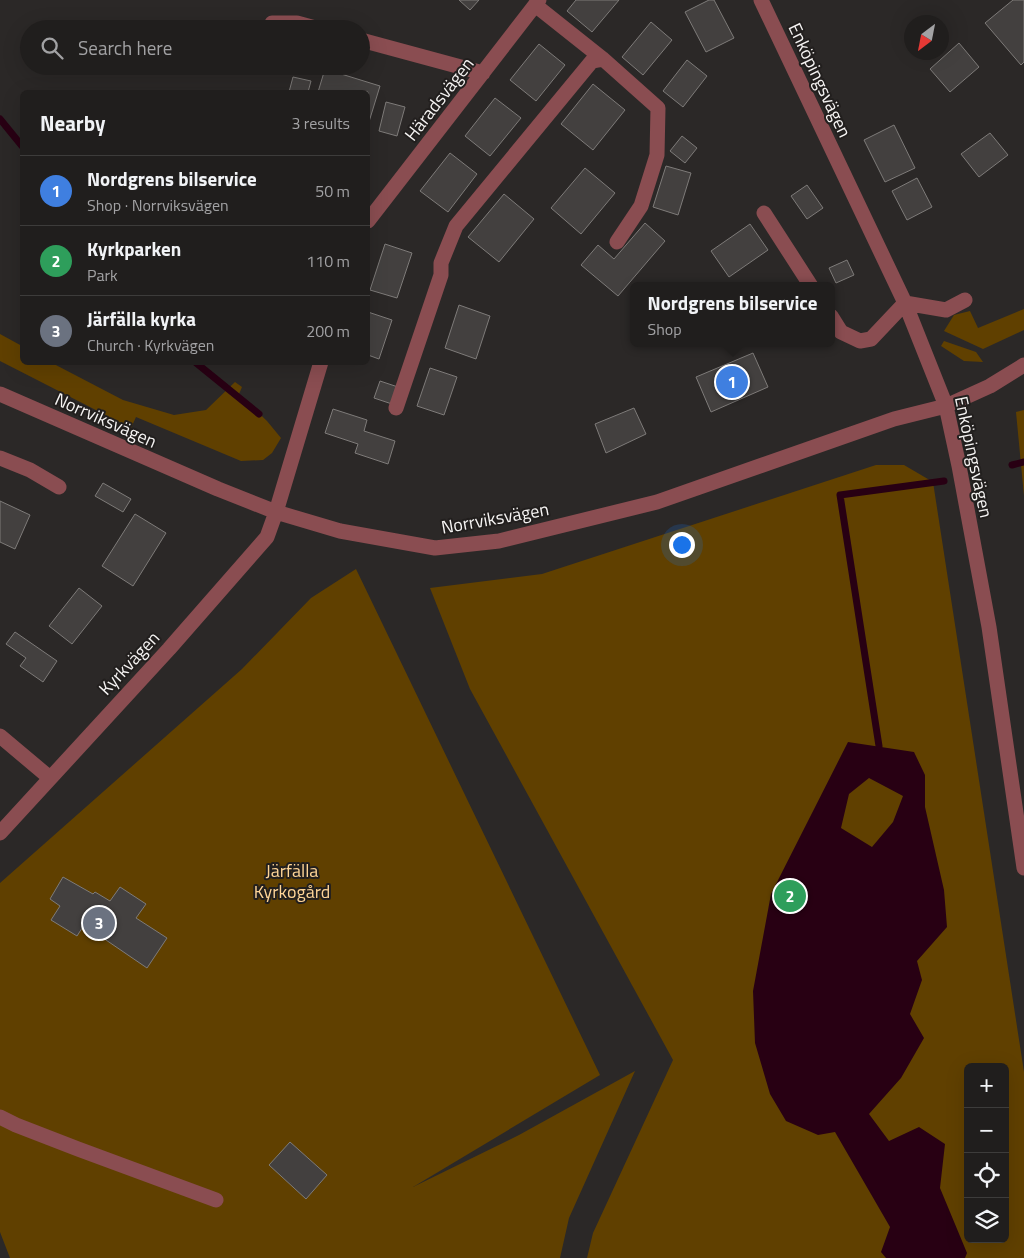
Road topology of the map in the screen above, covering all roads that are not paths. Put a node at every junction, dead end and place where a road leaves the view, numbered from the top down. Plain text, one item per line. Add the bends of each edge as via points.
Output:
1 (761, 0) edge
2 (537, 3) edge
3 (370, 42) edge
4 (603, 59) junction
5 (483, 73) junction
6 (764, 214) dead end
7 (370, 218) edge
8 (618, 242) dead end
9 (808, 282) edge
10 (965, 300) dead end
11 (905, 303) junction
12 (835, 322) edge
13 (320, 365) edge
14 (1024, 365) edge
15 (0, 394) edge
16 (946, 406) junction
17 (396, 408) dead end
18 (0, 458) edge
19 (59, 487) dead end
20 (276, 512) junction
21 (0, 736) edge
22 (50, 778) junction
23 (0, 833) edge
24 (1024, 868) edge
25 (0, 1117) edge
26 (216, 1200) dead end

1 - 11 street, Enköpingsvägen
2 - 4 street
2 - 5 street, Häradsvägen
3 - 5 street
4 - 8 street via 658,108 657,155 641,206
4 - 17 street via 592,61 456,226 441,263 441,274
5 - 7 street, Häradsvägen
6 - 9 street
10 - 11 street via 946,310
11 - 12 street via 871,339 860,342 841,332
11 - 16 street, Enköpingsvägen
13 - 20 street
14 - 16 street, Norrviksvägen via 990,386
15 - 20 street, Norrviksvägen
16 - 20 street, Norrviksvägen via 894,419 657,502 499,540 435,548 340,531
16 - 24 street, Enköpingsvägen via 989,627
18 - 19 street
20 - 22 street, Kyrkvägen via 267,536
21 - 22 street
22 - 23 street, Kyrkvägen
25 - 26 street

